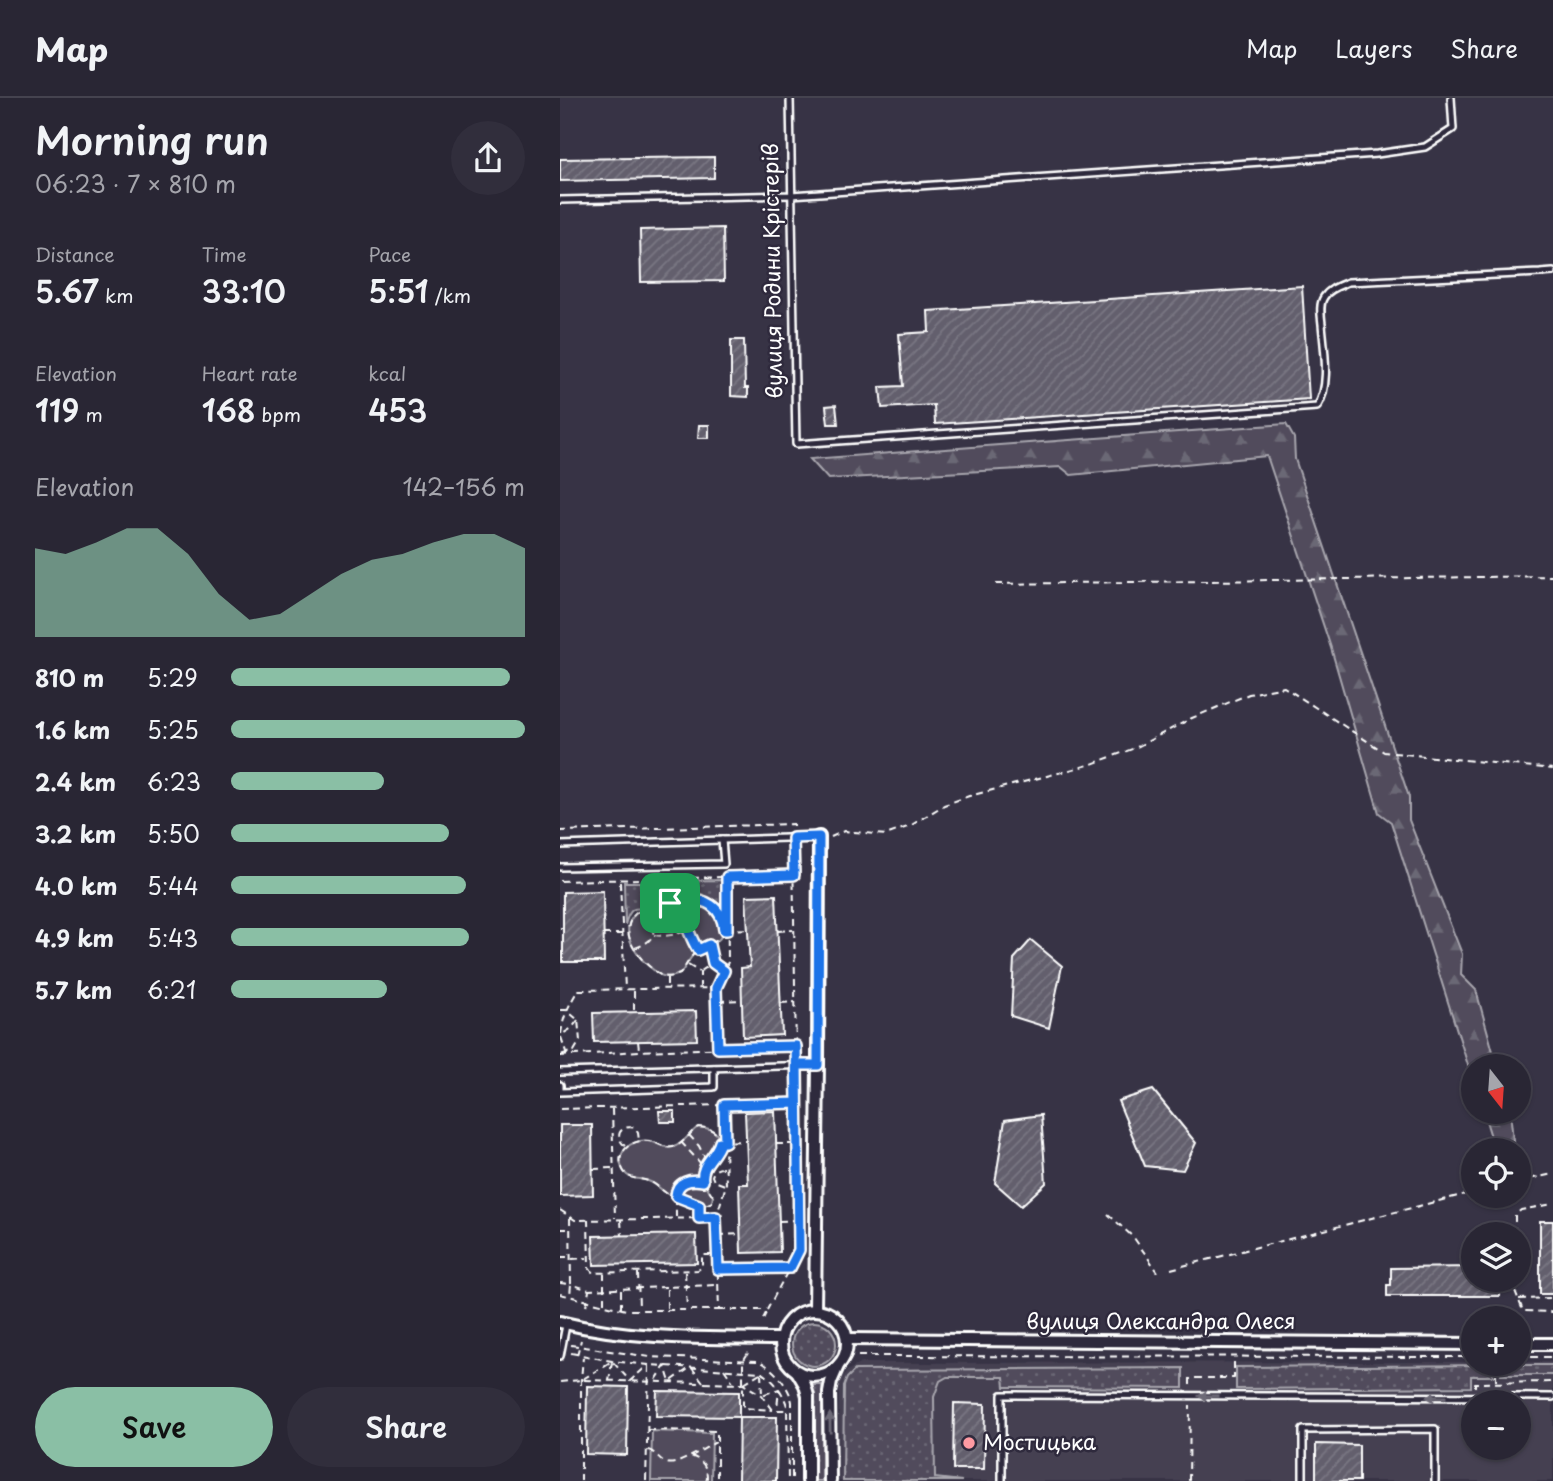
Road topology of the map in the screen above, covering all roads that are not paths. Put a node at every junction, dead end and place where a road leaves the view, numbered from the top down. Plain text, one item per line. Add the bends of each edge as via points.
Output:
1 (790, 98) edge
2 (1451, 98) edge
3 (791, 195) junction
4 (560, 200) edge
5 (1553, 271) edge
6 (819, 837) joint
7 (722, 840) junction
8 (560, 845) edge
9 (560, 867) edge
10 (818, 1065) junction
11 (714, 1068) junction
12 (560, 1072) edge
13 (560, 1085) edge
14 (815, 1310) junction
15 (563, 1322) edge
16 (780, 1339) junction
17 (847, 1339) junction
18 (1461, 1343) edge
19 (1531, 1344) edge
20 (1553, 1344) edge
21 (561, 1353) edge
22 (838, 1366) junction
23 (798, 1373) junction
24 (1553, 1397) edge
25 (808, 1481) edge
26 (830, 1481) edge
27 (1002, 1481) edge
28 (1303, 1481) edge
29 (1435, 1481) edge

1 - 3 lane, вулиця Родини Крістерів
2 - 3 lane via 1453,130 1425,147
3 - 4 lane
3 - 5 lane, вулиця Родини Крістерів via 796,444 1317,407 1326,371 1321,300 1329,291 1348,282
6 - 7 lane
6 - 10 street
7 - 8 lane
7 - 9 lane via 724,864
10 - 11 lane
10 - 14 street
11 - 12 lane
11 - 13 lane via 714,1087 560,1092
14 - 16 street via 791,1318
14 - 17 street via 834,1317
15 - 16 street via 663,1337
15 - 21 lane
16 - 23 street via 784,1359
17 - 18 street, вулиця Олександра Олеся
17 - 22 street
19 - 20 street
22 - 23 street via 822,1376
26 -> 22 street via 829,1393
23 - 25 street via 808,1396
24 -> 27 lane via 1002,1395
28 - 29 lane via 1303,1430 1435,1429

